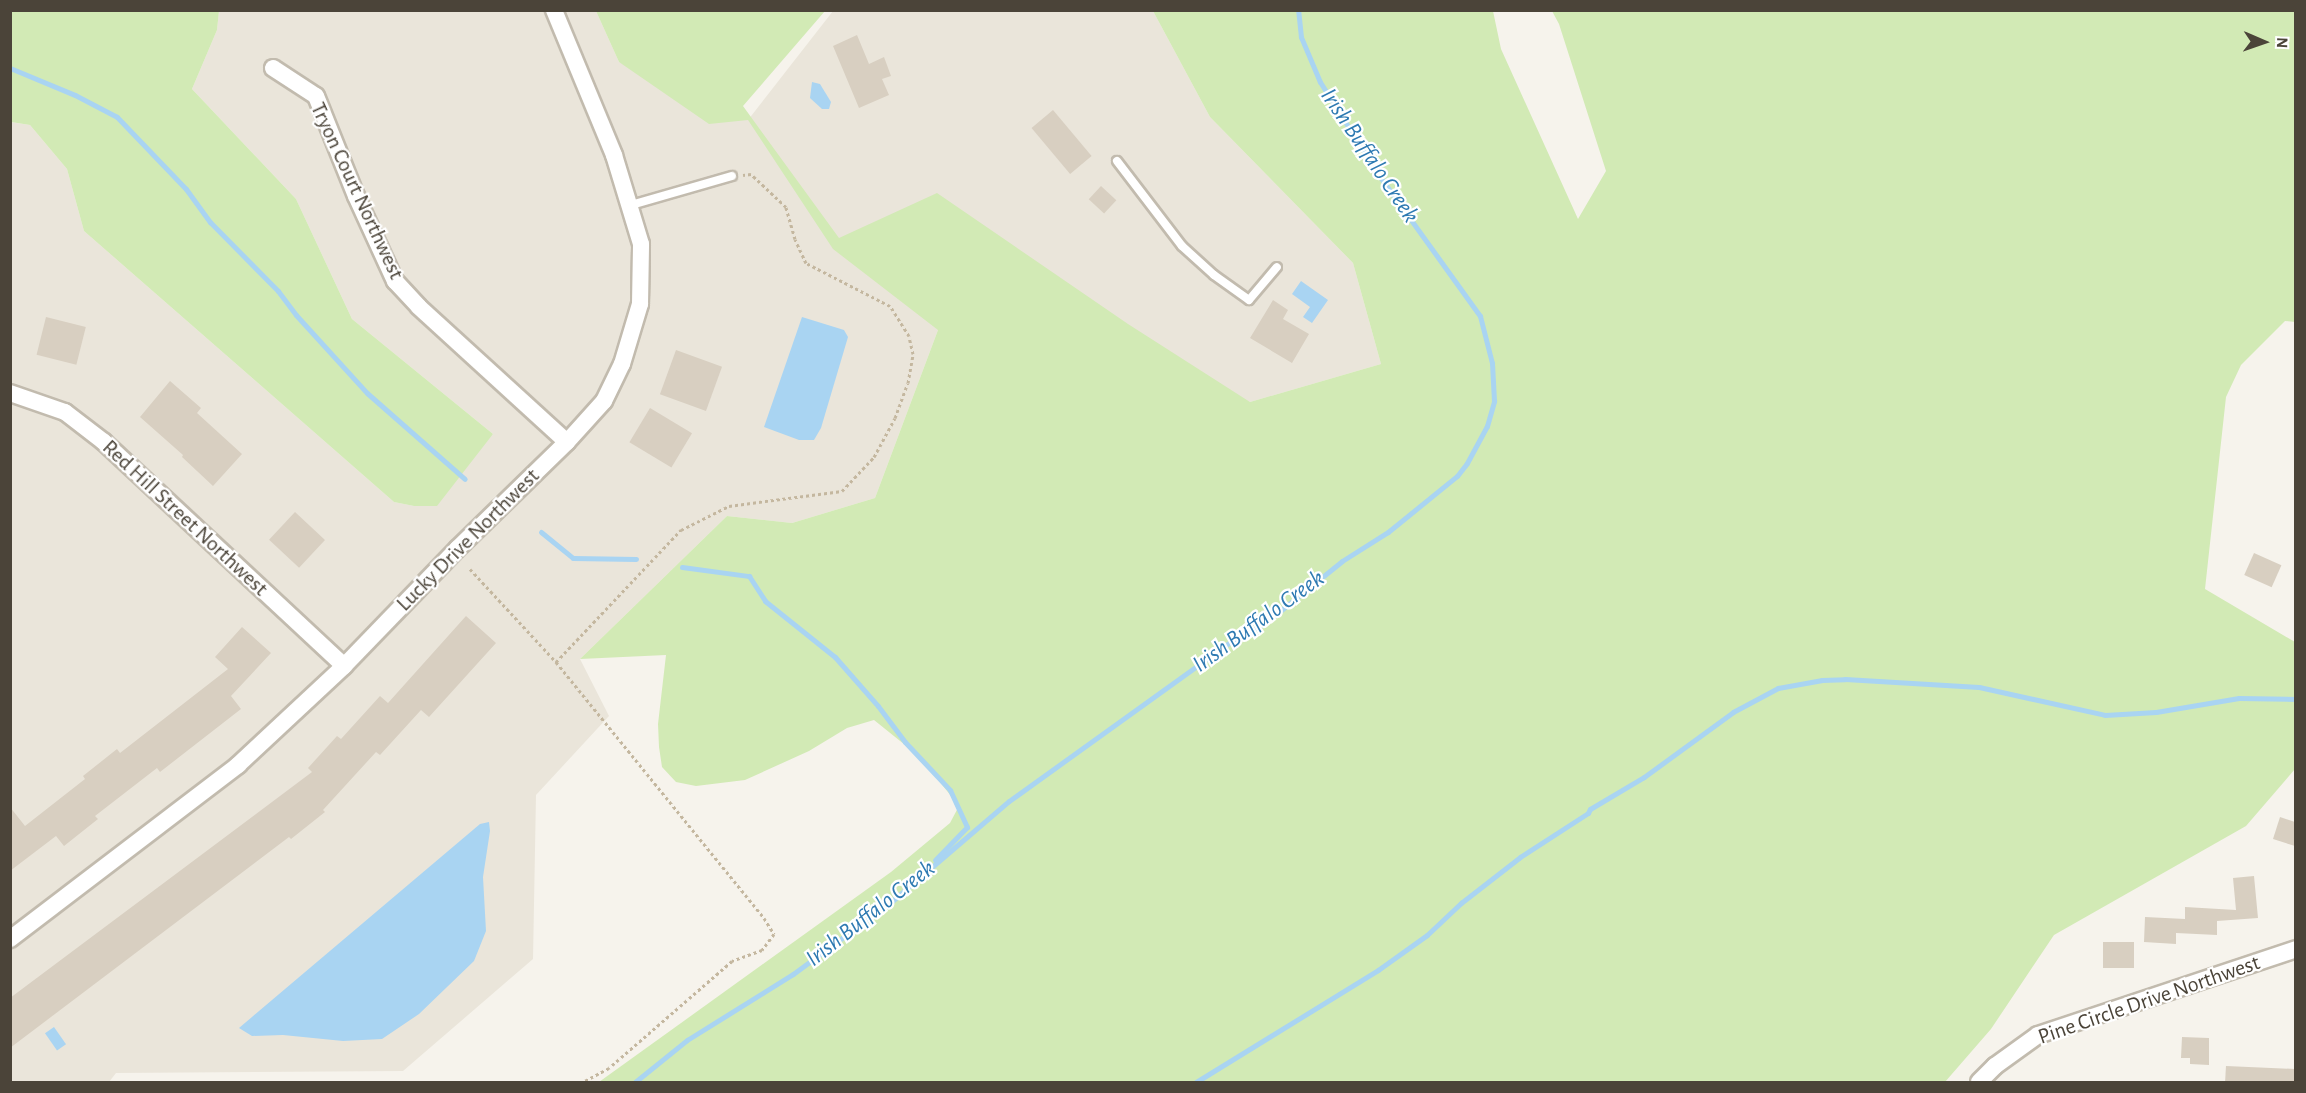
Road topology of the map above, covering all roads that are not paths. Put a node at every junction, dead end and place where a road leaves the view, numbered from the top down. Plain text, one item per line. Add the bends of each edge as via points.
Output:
1 (554, 10) edge
2 (273, 68) dead end
3 (1117, 161) dead end
4 (732, 176) road end
5 (631, 205) junction
6 (1277, 267) dead end
7 (10, 393) edge
8 (567, 442) junction
9 (344, 666) junction
10 (12, 936) edge
11 (2295, 949) edge
12 (1979, 1083) edge

1 - 5 street, Lucky Drive Northwest via 615,154
2 - 8 street, Tryon Court Northwest via 316,96 395,280 419,307
3 - 6 lane via 1182,246 1249,300
4 - 5 lane
5 - 8 street, Lucky Drive Northwest via 641,244 640,304 622,364 604,401
7 - 9 street, Red Hill Street Northwest via 65,412 104,442
8 - 9 street, Lucky Drive Northwest
9 - 10 street, Lucky Drive Northwest via 238,765
11 - 12 street, Pine Circle Drive Northwest via 2038,1035 1995,1066

